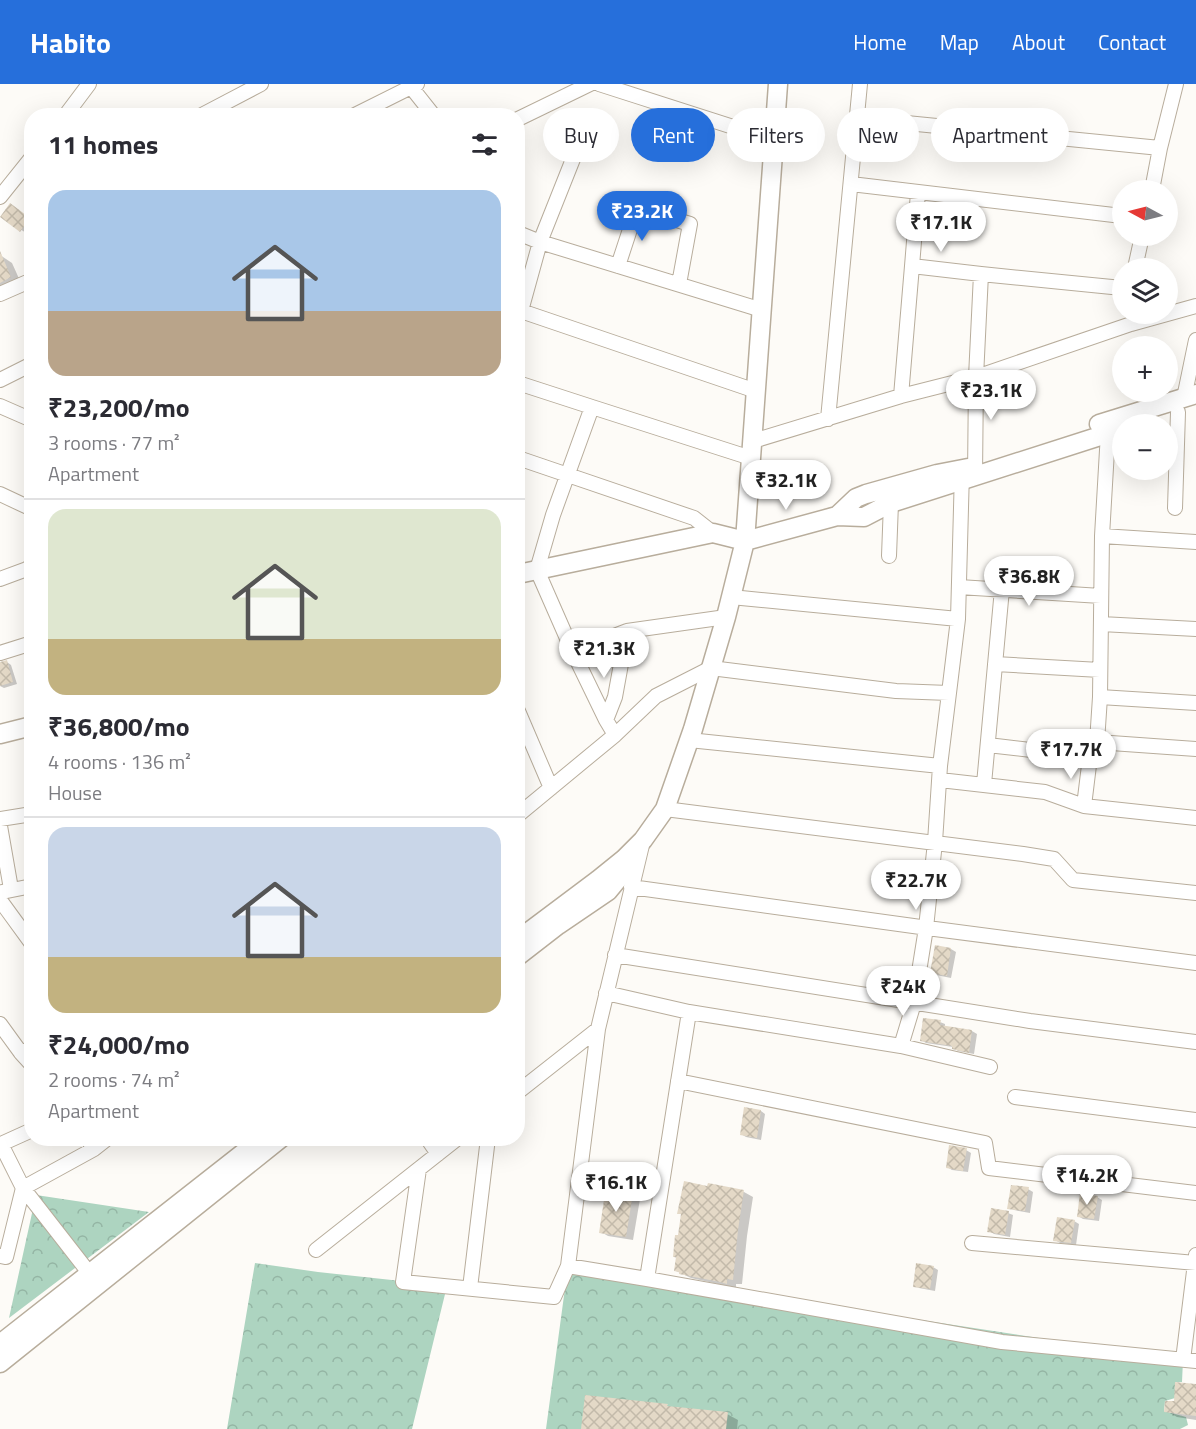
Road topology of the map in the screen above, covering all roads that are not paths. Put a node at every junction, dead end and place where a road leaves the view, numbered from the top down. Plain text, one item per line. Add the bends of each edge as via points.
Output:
1 (89, 84) edge
2 (261, 84) edge
3 (590, 84) edge
4 (599, 84) edge
5 (778, 84) edge
6 (860, 84) edge
7 (1176, 84) edge
8 (414, 86) edge
9 (70, 108) edge
10 (215, 108) edge
11 (369, 108) edge
12 (429, 108) edge
13 (776, 108) edge
14 (857, 108) edge
15 (525, 116) edge
16 (919, 124) edge
17 (727, 125) edge
18 (1160, 148) junction
19 (572, 162) edge
20 (772, 162) edge
21 (852, 162) edge
22 (24, 168) edge
23 (1154, 180) edge
24 (850, 184) junction
25 (918, 193) junction
26 (0, 197) edge
27 (1112, 215) edge
28 (525, 237) edge
29 (540, 242) junction
30 (618, 266) junction
31 (912, 266) junction
32 (981, 274) junction
33 (24, 284) edge
34 (679, 284) junction
35 (1112, 287) edge
36 (525, 293) edge
37 (0, 294) edge
38 (1196, 306) edge
39 (762, 310) junction
40 (1178, 310) edge
41 (525, 316) edge
42 (1117, 324) edge
43 (1196, 340) edge
44 (24, 368) edge
45 (976, 376) junction
46 (0, 380) edge
47 (525, 384) edge
48 (756, 391) junction
49 (901, 396) junction
50 (1188, 402) edge
51 (0, 406) edge
52 (592, 407) junction
53 (1156, 414) edge
54 (24, 416) edge
55 (828, 419) junction
56 (1112, 420) edge
57 (1112, 432) edge
58 (752, 450) junction
59 (1112, 455) edge
60 (525, 460) edge
61 (968, 473) junction
62 (568, 475) junction
63 (0, 494) edge
64 (889, 495) junction
65 (24, 505) edge
66 (1175, 508) dead end
67 (714, 533) junction
68 (1102, 536) junction
69 (745, 541) junction
70 (1196, 542) edge
71 (889, 556) dead end
72 (24, 570) edge
73 (537, 570) junction
74 (525, 573) edge
75 (0, 579) edge
76 (959, 587) junction
77 (1002, 590) junction
78 (1101, 596) junction
79 (731, 597) junction
80 (726, 617) junction
81 (958, 619) junction
82 (1101, 624) junction
83 (1196, 629) edge
84 (627, 631) junction
85 (24, 646) edge
86 (573, 651) junction
87 (0, 653) edge
88 (995, 664) junction
89 (711, 668) junction
90 (1101, 670) junction
91 (949, 693) junction
92 (1100, 697) junction
93 (1196, 703) edge
94 (606, 720) junction
95 (525, 727) edge
96 (24, 728) edge
97 (0, 734) edge
98 (615, 735) junction
99 (689, 740) junction
100 (1097, 742) junction
101 (988, 745) junction
102 (1196, 749) edge
103 (1090, 757) junction
104 (940, 773) junction
105 (984, 784) junction
106 (551, 788) junction
107 (1084, 806) junction
108 (525, 809) edge
109 (664, 809) junction
110 (24, 815) edge
111 (1196, 818) edge
112 (0, 819) edge
113 (0, 826) edge
114 (644, 840) junction
115 (935, 842) junction
116 (624, 859) junction
117 (632, 887) junction
118 (24, 888) edge
119 (6, 891) edge
120 (1196, 892) edge
121 (0, 900) edge
122 (926, 928) junction
123 (24, 933) edge
124 (525, 935) edge
125 (525, 951) edge
126 (615, 955) junction
127 (1196, 963) edge
128 (606, 993) junction
129 (914, 1003) junction
130 (689, 1012) junction
131 (0, 1024) edge
132 (598, 1029) junction
133 (1196, 1042) edge
134 (901, 1046) junction
135 (24, 1048) edge
136 (990, 1067) dead end
137 (678, 1081) junction
138 (525, 1086) edge
139 (1015, 1097) dead end
140 (1196, 1120) edge
141 (24, 1133) edge
142 (0, 1143) edge
143 (88, 1146) edge
144 (252, 1146) edge
145 (272, 1146) edge
146 (432, 1146) edge
147 (448, 1146) edge
148 (487, 1146) edge
149 (438, 1154) junction
150 (419, 1169) junction
151 (23, 1188) junction
152 (1196, 1193) edge
153 (972, 1243) dead end
154 (316, 1250) dead end
155 (0, 1256) edge
156 (1195, 1260) edge
157 (568, 1266) junction
158 (90, 1274) junction
159 (647, 1279) junction
160 (470, 1288) junction
161 (0, 1344) edge
162 (1190, 1360) edge
163 (0, 1363) edge

1 - 9 street
2 - 10 street
3 - 15 street
4 - 17 street
5 - 13 street
6 - 14 street
7 - 18 street
8 - 11 street
8 - 12 street
16 - 18 street
18 - 23 street
19 - 29 street
20 - 39 street
21 - 24 street
22 - 26 street
24 - 25 street
24 - 55 street
25 - 27 street
25 - 31 street
28 - 29 street
29 - 30 street
29 - 36 street
30 - 34 street
30 - 34 street via 637,208 690,224
31 - 32 street
31 - 49 street
32 - 35 street
32 - 45 street
33 - 37 street
34 - 39 street
38 - 40 street
39 - 48 street
41 - 48 street
42 - 45 street
43 - 50 street
44 - 46 street
45 - 49 street
45 - 61 street
47 - 52 street
48 - 58 street
49 - 55 street
50 - 53 street
50 - 66 street
51 - 54 street
52 - 58 street
52 - 62 street
55 - 58 street
56 - 61 street
57 - 61 street
58 - 69 street
59 - 68 street
60 - 62 street
61 - 64 street
61 - 76 street
62 - 67 street via 694,518
62 - 73 street
63 - 65 street
64 - 69 street via 856,498 837,516
64 - 71 street
67 - 69 street
67 - 73 street
68 - 70 street
68 - 78 street
69 - 79 street
72 - 75 street
73 - 74 street
73 - 86 street
76 - 77 street
76 - 81 street
77 - 78 street
77 - 88 street
78 - 82 street
79 - 80 street
79 - 81 street
80 - 84 street
80 - 89 street
81 - 91 street
82 - 83 street
82 - 90 street
84 - 86 street
84 - 94 street via 615,698
85 - 87 street
86 - 94 street
88 - 90 street
88 - 101 street
89 - 91 street via 896,691
89 - 98 street via 656,696
89 - 99 street
90 - 92 street
91 - 104 street
92 - 93 street
92 - 100 street
94 - 98 street
95 - 106 street
96 - 97 street
98 - 106 street
99 - 104 street
99 - 109 street
100 - 102 street
100 - 103 street
101 - 103 street
101 - 105 street
103 - 107 street
104 - 105 street
104 - 115 street
105 - 107 street via 1045,792
106 - 108 street
107 - 111 street
109 - 114 street
109 - 115 street
110 - 112 street
113 - 119 street
114 - 116 street
114 - 117 street
115 - 120 street via 1054,859 1073,880
115 - 122 street
116 - 124 street
116 - 125 street via 622,874 608,891
117 - 122 street
117 - 126 street
118 - 119 street
121 - 123 street
122 - 127 street
122 - 129 street
126 - 128 street
126 - 129 street
128 - 130 street
128 - 132 street
129 - 133 street
129 - 134 street
130 - 134 street
130 - 137 street
131 - 135 street
132 - 138 street
132 - 157 street
134 - 136 street
137 - 152 street via 985,1143 989,1168
137 - 159 street
139 - 140 street
141 - 142 street
142 - 151 street
143 - 151 street
144 - 158 street
145 - 163 street
146 - 149 street
147 - 149 street
148 - 160 street
149 - 150 street
150 - 154 street
150 - 160 street via 403,1282
151 - 155 street via 6,1257
151 - 158 street
153 - 156 street
156 - 162 street
157 - 159 street
157 - 160 street via 554,1297
158 - 161 street
159 - 162 street via 1002,1342

